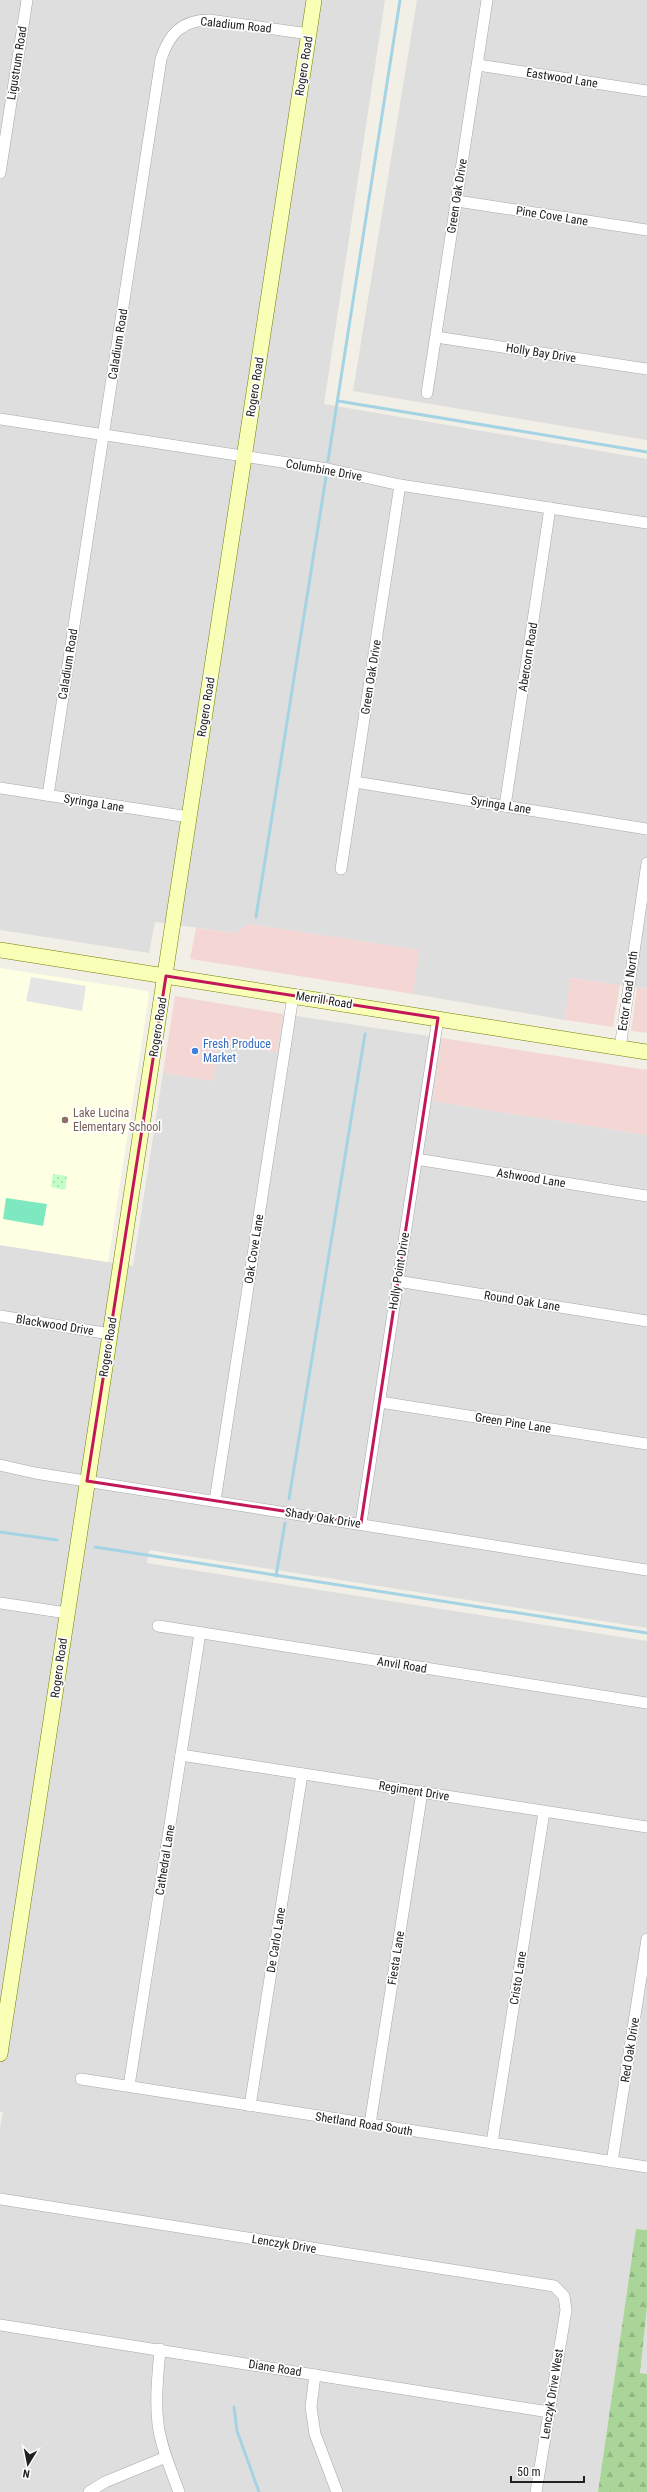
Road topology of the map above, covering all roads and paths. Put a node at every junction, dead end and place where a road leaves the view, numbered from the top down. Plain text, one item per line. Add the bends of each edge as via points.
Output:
1 (27, 0) edge
2 (314, 0) edge
3 (487, 0) edge
4 (309, 34) junction
5 (478, 65) junction
6 (647, 91) edge
7 (0, 173) edge
8 (456, 201) junction
9 (647, 230) edge
10 (436, 337) junction
11 (647, 369) edge
12 (427, 393) dead end
13 (0, 419) edge
14 (104, 435) junction
15 (245, 456) junction
16 (400, 485) junction
17 (550, 508) junction
18 (647, 523) edge
19 (355, 782) junction
20 (0, 788) edge
21 (48, 796) junction
22 (505, 806) junction
23 (189, 817) junction
24 (647, 829) edge
25 (647, 863) edge
26 (341, 869) dead end
27 (0, 950) edge
28 (166, 976) junction
29 (293, 996) junction
30 (438, 1018) junction
31 (620, 1048) junction
32 (647, 1052) edge
33 (416, 1159) junction
34 (647, 1196) edge
35 (397, 1281) junction
36 (0, 1316) edge
37 (647, 1321) edge
38 (110, 1334) junction
39 (380, 1402) junction
40 (647, 1444) edge
41 (0, 1465) edge
42 (87, 1481) junction
43 (216, 1502) junction
44 (361, 1524) junction
45 (647, 1570) edge
46 (0, 1603) edge
47 (67, 1613) junction
48 (158, 1626) dead end
49 (200, 1633) junction
50 (647, 1703) edge
51 (182, 1755) junction
52 (302, 1774) junction
53 (422, 1792) junction
54 (544, 1812) junction
55 (647, 1827) edge
56 (647, 1939) edge
57 (0, 2051) edge
58 (82, 2079) dead end
59 (129, 2086) junction
60 (250, 2106) junction
61 (370, 2124) junction
62 (492, 2143) junction
63 (612, 2162) junction
64 (647, 2167) edge
65 (0, 2199) edge
66 (564, 2296) joint
67 (0, 2325) edge
68 (160, 2349) junction
69 (315, 2374) junction
70 (549, 2412) junction
71 (166, 2457) junction
72 (89, 2492) edge
73 (179, 2492) edge
74 (338, 2492) edge
75 (536, 2492) edge

1 - 7 street, Ligustrum Road
2 - 4 main road, Rogero Road
3 - 5 street, Green Oak Drive
4 - 14 street, Caladium Road via 197,20 178,28 165,46
4 - 15 main road, Rogero Road
5 - 6 street, Eastwood Lane
5 - 8 street, Green Oak Drive
8 - 9 street, Pine Cove Lane
8 - 10 street, Green Oak Drive
10 - 11 street, Holly Bay Drive
10 - 12 street, Green Oak Drive
13 - 14 street, Columbine Drive
14 - 15 street, Columbine Drive
14 - 21 street, Caladium Road
15 - 16 street, Columbine Drive via 328,469
15 - 23 main road, Rogero Road
16 - 17 street, Columbine Drive
16 - 19 street, Green Oak Drive
17 - 18 street, Columbine Drive
17 - 22 street, Abercorn Road
19 - 22 street, Syringa Lane
19 - 26 street, Green Oak Drive
20 - 21 street, Syringa Lane
21 - 23 street, Syringa Lane
22 - 24 street, Syringa Lane
23 - 28 main road, Rogero Road
25 - 31 street, Ector Road North
27 - 28 main road, Merrill Road
28 - 29 main road, Merrill Road
28 - 38 main road, Rogero Road
29 - 30 main road, Merrill Road
29 - 43 street, Oak Cove Lane
30 - 31 main road, Merrill Road
30 - 33 street, Holly Point Drive
31 - 32 main road, Merrill Road
33 - 34 street, Ashwood Lane
33 - 35 street, Holly Point Drive
35 - 37 street, Round Oak Lane
35 - 39 street, Holly Point Drive
36 - 38 street, Blackwood Drive
38 - 42 main road, Rogero Road
39 - 40 street, Green Pine Lane
39 - 44 street, Holly Point Drive
41 - 42 street, Shady Oak Drive
42 - 43 street, Shady Oak Drive
42 - 47 main road, Rogero Road
43 - 44 street, Shady Oak Drive
44 - 45 street, Shady Oak Drive
46 - 47 street
47 - 57 main road, Rogero Road
48 - 49 street, Anvil Road
49 - 50 street, Anvil Road
49 - 51 street, Cathedral Lane
51 - 52 street, Regiment Drive
51 - 59 street, Cathedral Lane
52 - 53 street, Regiment Drive
52 - 60 street, De Carlo Lane
53 - 54 street, Regiment Drive
53 - 61 street, Fiesta Lane
54 - 55 street, Regiment Drive
54 - 62 street, Cristo Lane
56 - 63 street, Red Oak Drive
58 - 59 street, Shetland Road South
59 - 60 street, Shetland Road South
60 - 61 street, Shetland Road South
61 - 62 street, Shetland Road South
62 - 63 street, Shetland Road South
63 - 64 street, Shetland Road South
65 - 66 street, Lenczyk Drive via 554,2286
66 - 70 street, Lenczyk Drive West via 566,2310
67 - 68 street, Diane Road
68 - 69 street, Diane Road
68 - 71 street via 158,2424
69 - 70 street, Diane Road
69 - 74 street via 311,2407 315,2434
70 - 75 street, Lenczyk Drive West
71 - 72 street via 105,2482
71 - 73 street

